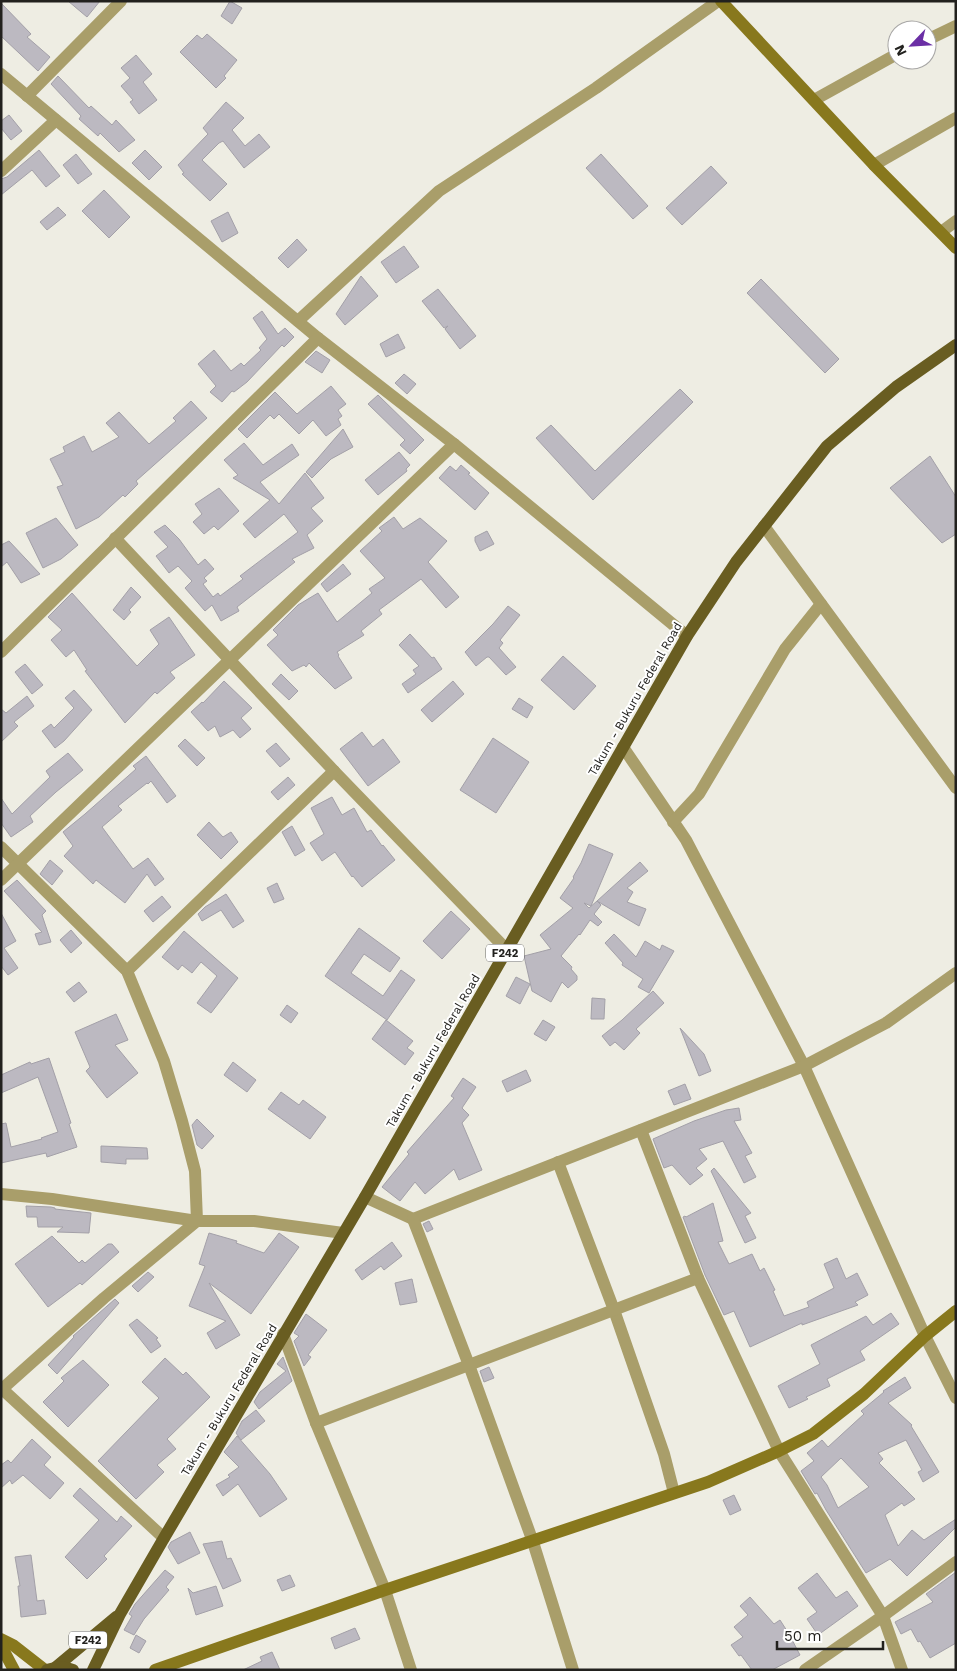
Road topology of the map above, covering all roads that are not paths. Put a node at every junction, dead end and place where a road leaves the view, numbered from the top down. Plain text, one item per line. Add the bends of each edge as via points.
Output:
1 (121, 1) edge
2 (720, 1) edge
3 (956, 26) edge
4 (937, 35) edge
5 (887, 60) edge
6 (1, 74) edge
7 (28, 96) junction
8 (814, 100) junction
9 (956, 118) edge
10 (56, 120) junction
11 (874, 165) junction
12 (1, 171) edge
13 (956, 221) edge
14 (941, 232) junction
15 (956, 248) edge
16 (298, 321) junction
17 (318, 338) junction
18 (956, 345) edge
19 (454, 444) junction
20 (764, 526) junction
21 (115, 538) junction
22 (821, 604) junction
23 (687, 636) junction
24 (1, 652) edge
25 (230, 660) junction
26 (622, 747) junction
27 (334, 771) junction
28 (955, 784) edge
29 (673, 822) junction
30 (1, 847) edge
31 (18, 864) junction
32 (1, 880) edge
33 (507, 950) junction
34 (128, 971) junction
35 (956, 973) edge
36 (804, 1066) junction
37 (641, 1130) junction
38 (558, 1162) junction
39 (1, 1194) edge
40 (365, 1198) junction
41 (413, 1219) junction
42 (197, 1221) junction
43 (343, 1233) junction
44 (698, 1278) junction
45 (614, 1310) junction
46 (956, 1311) edge
47 (283, 1334) junction
48 (925, 1336) junction
49 (469, 1365) junction
50 (2, 1389) edge
51 (956, 1398) edge
52 (316, 1423) junction
53 (779, 1451) junction
54 (674, 1493) junction
55 (164, 1538) junction
56 (533, 1542) junction
57 (956, 1562) edge
58 (386, 1590) junction
59 (120, 1614) junction
60 (883, 1616) junction
61 (1, 1640) edge
62 (49, 1669) edge
63 (14, 1670) edge
64 (73, 1670) edge
65 (93, 1670) edge
66 (155, 1670) edge
67 (411, 1670) edge
68 (572, 1670) edge
69 (805, 1670) edge
70 (902, 1670) edge

1 - 7 street
2 - 8 street
2 - 16 street via 596,88 439,190
3 - 4 street
5 - 8 street
6 - 7 street
7 - 10 street
8 - 11 street
9 - 11 street
10 - 12 street
10 - 16 street
11 - 14 street
13 - 14 street
14 - 15 street
16 - 17 street
17 - 19 street
17 - 21 street
18 - 20 main road, Takum - Bukuru Federal Road / F242 via 896,388 827,446
19 - 23 street
19 - 25 street
20 - 22 street
20 - 23 main road, Takum - Bukuru Federal Road / F242
21 - 24 street
21 - 25 street
22 - 28 street
22 - 29 street via 785,650 699,794
23 - 26 main road, Takum - Bukuru Federal Road / F242
25 - 27 street
25 - 31 street
26 - 29 street
26 - 33 main road, Takum - Bukuru Federal Road / F242
27 - 33 street
27 - 34 street
29 - 36 street via 691,848
30 - 31 street
31 - 32 street
31 - 34 street
33 - 40 main road, Takum - Bukuru Federal Road / F242
34 - 42 street via 164,1061 179,1112 195,1171
35 - 36 street via 886,1023
36 - 37 street
36 - 48 street
37 - 38 street
37 - 44 street
38 - 41 street
38 - 45 street
39 - 42 street
40 - 41 street
40 - 43 main road, Takum - Bukuru Federal Road / F242
41 - 49 street
42 - 43 street via 254,1221
42 - 50 street
43 - 47 main road, Takum - Bukuru Federal Road / F242
44 - 45 street
44 - 53 street
45 - 49 street
45 - 54 street via 664,1454
46 - 48 street
47 - 52 street
47 - 55 main road, Takum - Bukuru Federal Road / F242
48 - 51 street
48 - 53 street via 864,1394 813,1434
49 - 52 street
49 - 56 street
50 - 55 street
52 - 58 street
53 - 54 street
53 - 60 street
54 - 56 street
55 - 59 main road, Takum - Bukuru Federal Road / F242
56 - 58 street
56 - 68 street
57 - 60 street
58 - 66 street
58 - 67 street
59 - 62 main road, F242
59 - 65 main road, Takum - Bukuru Federal Road / F242
60 - 69 street
60 - 70 street
61 - 62 street
61 - 63 street
62 - 64 main road

